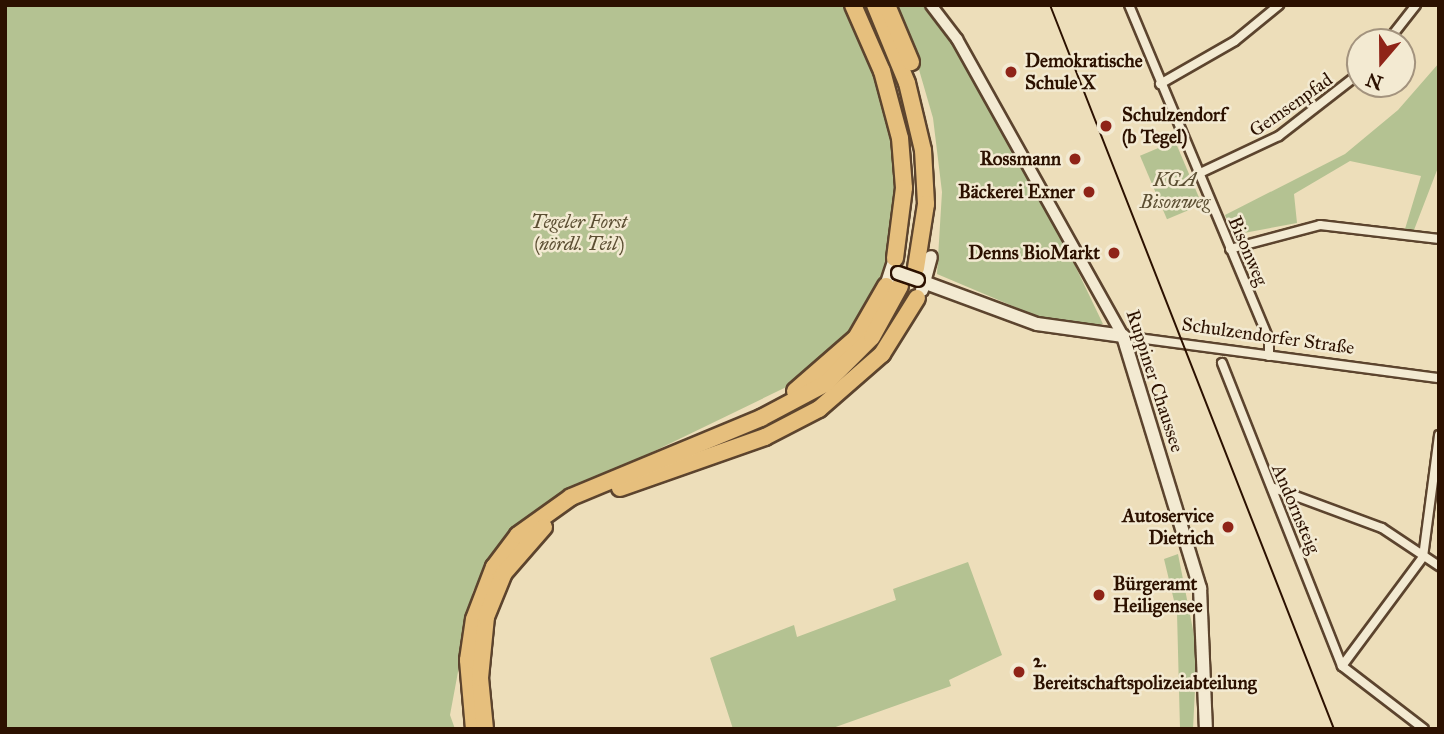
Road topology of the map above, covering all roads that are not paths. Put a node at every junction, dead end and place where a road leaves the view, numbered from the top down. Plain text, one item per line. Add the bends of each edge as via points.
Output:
1 (853, 5) edge
2 (865, 5) edge
3 (876, 5) edge
4 (887, 5) edge
5 (931, 5) edge
6 (1129, 5) edge
7 (1279, 5) edge
8 (1416, 5) edge
9 (1398, 28) edge
10 (1160, 84) junction
11 (1346, 84) edge
12 (1198, 174) junction
13 (1439, 239) edge
14 (1230, 250) junction
15 (931, 257) joint
16 (906, 278) junction
17 (1123, 336) junction
18 (1269, 356) junction
19 (1222, 363) dead end
20 (1439, 379) edge
21 (1439, 435) edge
22 (1274, 488) junction
23 (599, 490) junction
24 (1429, 526) junction
25 (1439, 528) edge
26 (1423, 557) junction
27 (1439, 566) edge
28 (1342, 666) junction
29 (474, 729) edge
30 (485, 729) edge
31 (1206, 729) edge
32 (1424, 729) edge

1 - 16 highway via 882,71 900,138
2 - 16 highway via 909,125 917,204
3 - 16 highway via 905,76 923,150 926,204
4 - 15 highway via 929,126 937,194
5 - 17 street, Ruppiner Chaussee via 970,62
6 - 10 street, Bisonweg
7 - 10 street via 1235,41
8 - 9 street
10 - 12 street, Bisonweg
11 - 12 street, Gemsenpfad via 1282,134
12 - 14 street, Bisonweg
13 - 14 street via 1320,225 1262,236
14 - 18 street, Bisonweg via 1269,340
15 - 16 main road
16 - 17 main road, Schulzendorfer Straße via 1037,324
16 - 23 highway via 856,338 792,392
16 - 23 highway via 880,340 828,392 765,427
17 - 18 street, Schulzendorfer Straße
17 - 31 main road, Ruppiner Chaussee via 1200,588
18 - 20 street, Schulzendorfer Straße
19 - 22 street, Andornsteig
21 - 24 street
22 - 26 street via 1382,528
22 - 28 street, Andornsteig
23 - 29 highway via 518,535 487,582 468,660
23 - 30 highway via 545,526 498,584 481,645
24 - 25 street
24 - 26 street
26 - 27 street
26 - 28 street
28 - 32 street

